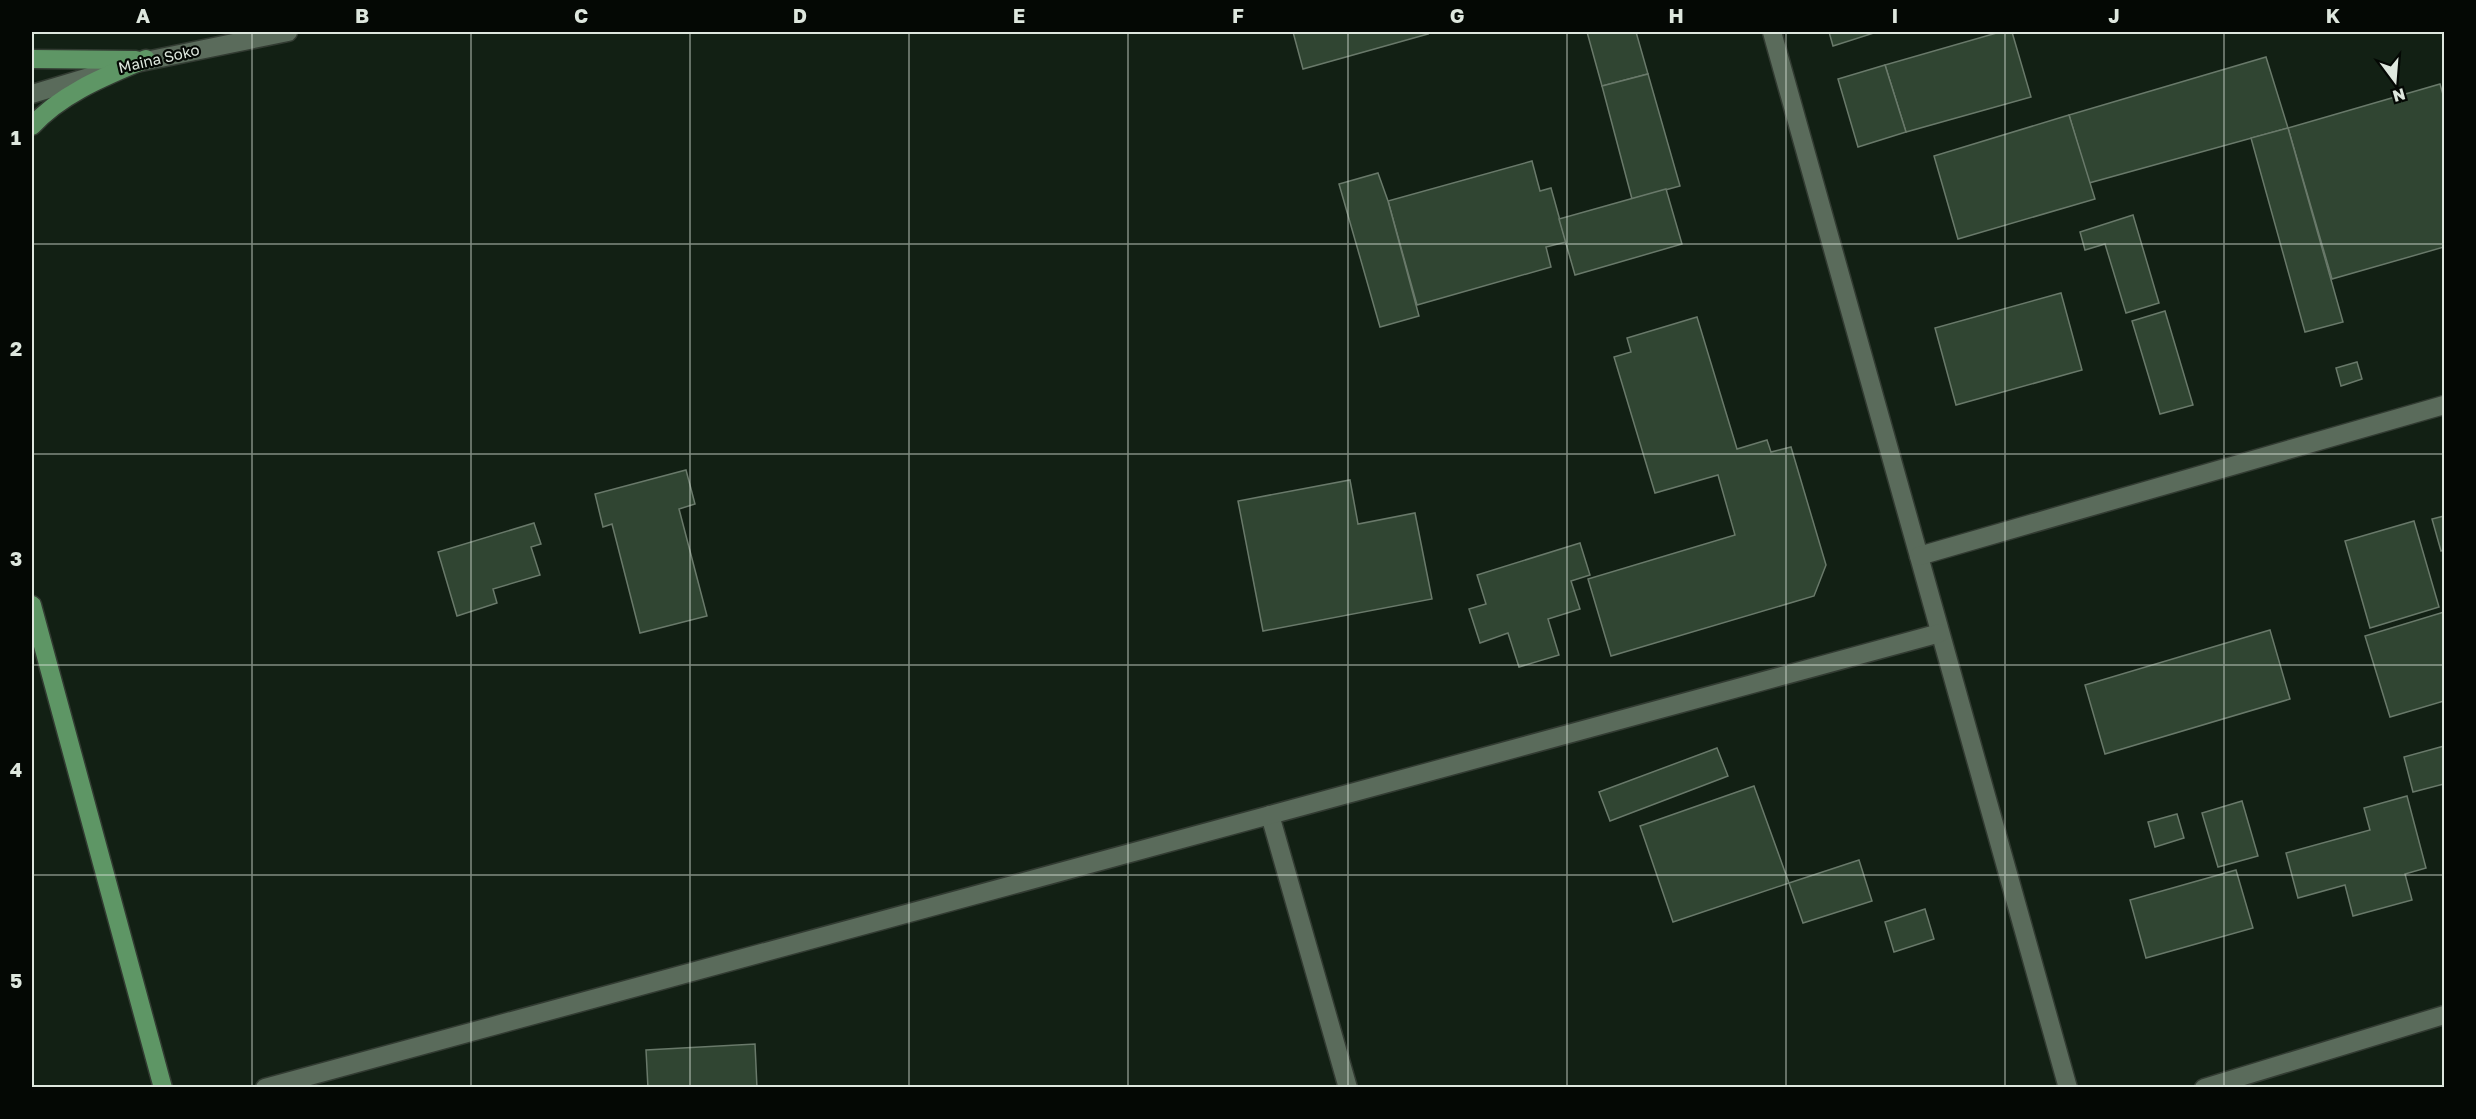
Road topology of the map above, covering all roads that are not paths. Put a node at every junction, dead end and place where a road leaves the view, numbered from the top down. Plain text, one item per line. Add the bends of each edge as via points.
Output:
1 (288, 32) edge
2 (1772, 32) edge
3 (32, 59) edge
4 (146, 59) junction
5 (32, 94) edge
6 (32, 126) edge
7 (2445, 405) edge
8 (1919, 556) junction
9 (32, 605) edge
10 (1940, 633) junction
11 (1270, 815) junction
12 (2445, 1015) edge
13 (163, 1088) edge
14 (265, 1088) edge
15 (1348, 1088) edge
16 (2068, 1088) edge
17 (2204, 1088) edge

1 - 4 street, Maina Soko
2 - 8 street
3 - 4 main road
4 - 5 street, Maina Soko
4 - 6 main road via 90,83 39,117
7 - 8 street
8 - 10 street
9 - 13 main road
10 - 11 street
10 - 16 street
11 - 14 street
11 - 15 street
12 - 17 street

